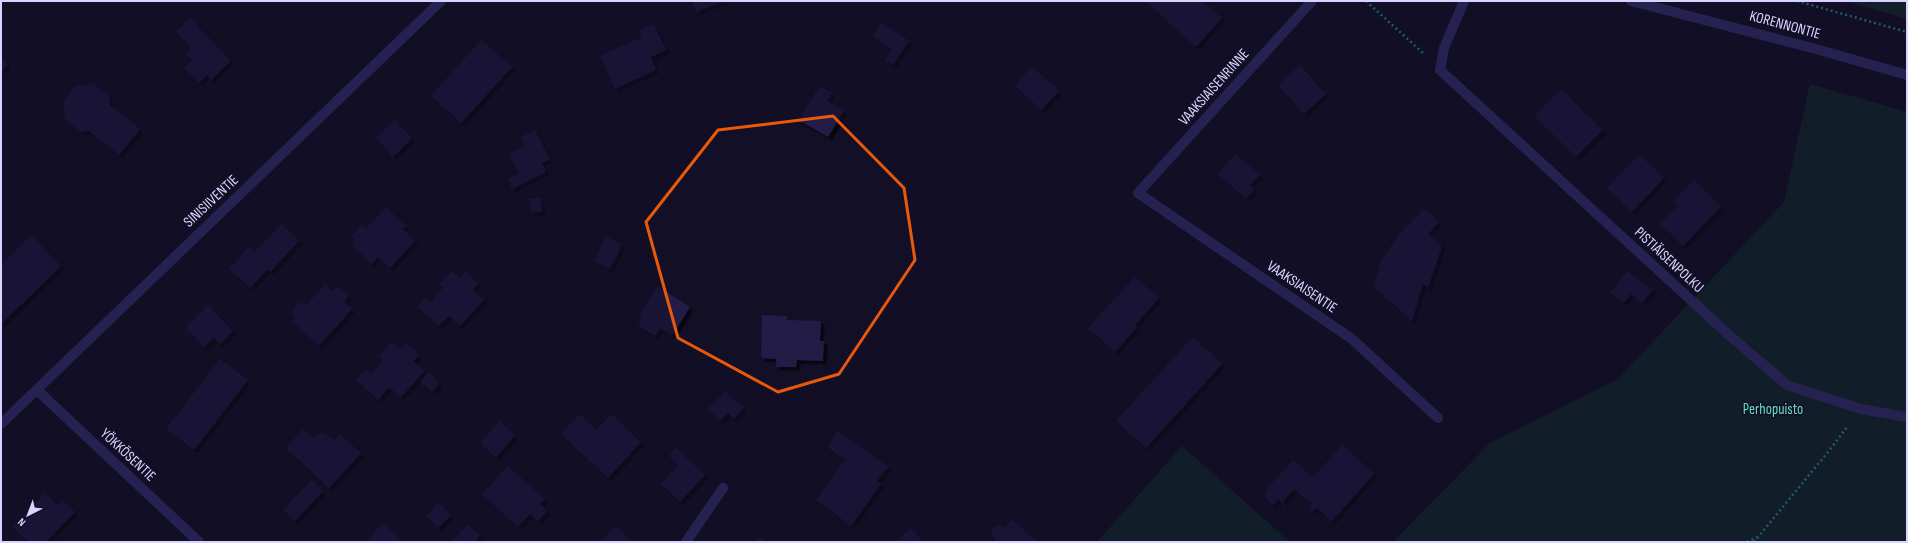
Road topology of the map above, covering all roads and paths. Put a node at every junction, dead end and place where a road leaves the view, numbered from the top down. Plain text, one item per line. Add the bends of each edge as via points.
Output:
1 (441, 1) edge
2 (1312, 1) edge
3 (1366, 1) edge
4 (1464, 1) edge
5 (1631, 1) edge
6 (1797, 1) edge
7 (1907, 32) edge
8 (1440, 70) junction
9 (1907, 75) edge
10 (1138, 193) joint
11 (37, 390) junction
12 (1861, 409) junction
13 (1907, 417) edge
14 (1438, 418) dead end
15 (1, 424) edge
16 (723, 488) dead end
17 (1757, 537) junction
18 (199, 542) edge
19 (686, 542) edge
20 (1747, 542) edge
21 (1754, 542) edge

1 - 11 street, SINISIIVENTIE
2 - 10 street, VAAKSIAISENRINNE
3 - 8 path
4 - 8 street via 1444,48
5 - 9 street, KORENNONTIE
6 - 7 path
8 - 12 street, PISTIÄISENPOLKU via 1787,385
10 - 14 street, VAAKSIAISENTIE via 1352,339
11 - 15 street, SINISIIVENTIE
11 - 18 street, YÖKKÖSENTIE
12 - 13 street, PISTIÄISENPOLKU
12 - 17 path
16 - 19 street
17 - 20 path
17 - 21 path

